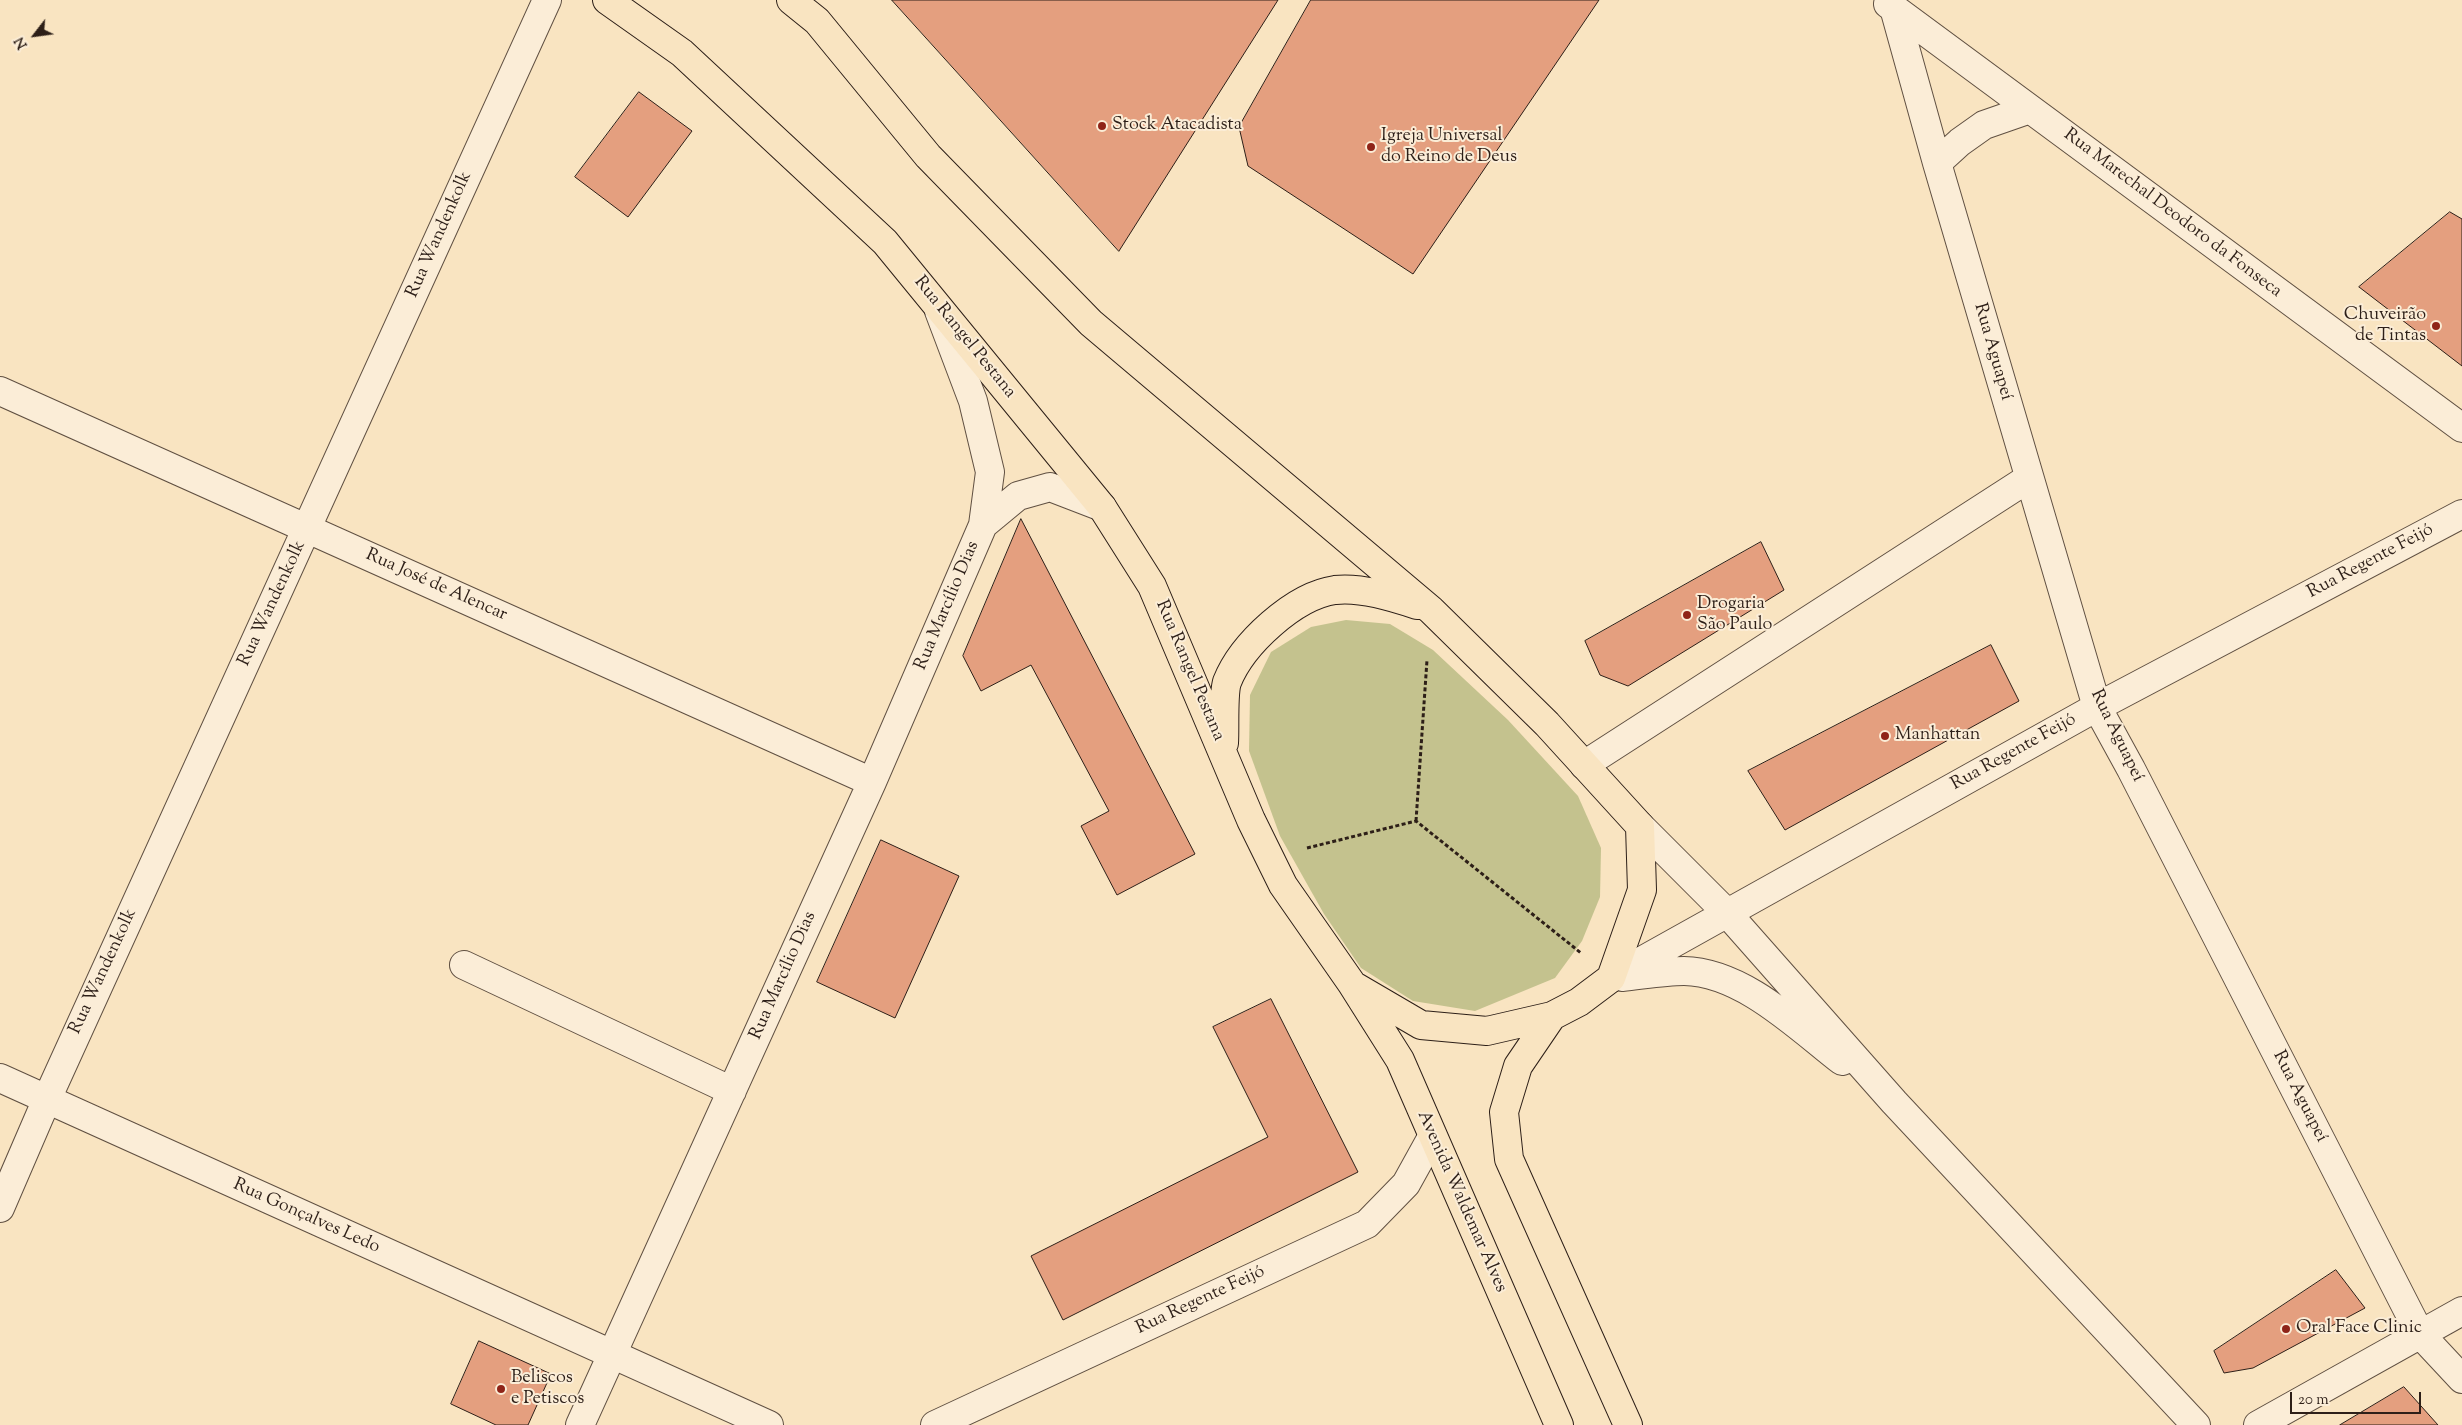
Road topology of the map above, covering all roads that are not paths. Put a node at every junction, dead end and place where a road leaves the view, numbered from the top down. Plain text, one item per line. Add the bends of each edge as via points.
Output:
1 (547, 0) edge
2 (608, 0) edge
3 (791, 0) edge
4 (1888, 4) edge
5 (2030, 109) junction
6 (1937, 163) junction
7 (937, 305) junction
8 (0, 390) edge
9 (2462, 428) edge
10 (2029, 478) junction
11 (1102, 507) junction
12 (2462, 514) edge
13 (983, 525) junction
14 (307, 528) junction
15 (1431, 610) junction
16 (2097, 707) junction
17 (1224, 752) junction
18 (1584, 765) junction
19 (872, 782) junction
20 (1640, 826) junction
21 (1270, 857) joint
22 (1728, 913) junction
23 (464, 965) dead end
24 (1611, 978) junction
25 (1352, 984) junction
26 (1552, 1016) junction
27 (0, 1078) edge
28 (732, 1091) junction
29 (46, 1099) junction
30 (1894, 1102) junction
31 (1432, 1137) junction
32 (0, 1208) edge
33 (2462, 1311) edge
34 (2420, 1334) junction
35 (612, 1355) junction
36 (2462, 1379) edge
37 (580, 1425) edge
38 (769, 1425) edge
39 (935, 1425) edge
40 (1558, 1425) edge
41 (1628, 1425) edge
42 (2196, 1425) edge
43 (2258, 1425) edge

1 - 14 street, Rua Wandenkolk
2 - 7 main road, Rua Rangel Pestana via 682,53 718,86 885,242
3 - 15 main road via 817,21 928,156 1091,323
4 - 5 street, Rua Marechal Deodoro da Fonseca
4 - 6 street, Rua Aguapeí
5 - 6 street via 1984,125
5 - 9 street, Rua Marechal Deodoro da Fonseca
6 - 10 street, Rua Aguapeí
7 - 11 main road, Rua Rangel Pestana
7 - 13 street, Rua Marcílio Dias via 973,401 990,472
8 - 14 street, Rua José de Alencar
10 - 16 street, Rua Aguapeí
10 - 18 street
11 - 13 street, Rua Marcílio Dias via 1050,487 1018,496
11 - 17 main road, Rua Rangel Pestana via 1152,586
12 - 16 street, Rua Regente Feijó
13 - 19 street, Rua Marcílio Dias
14 - 19 street, Rua José de Alencar
14 - 29 street, Rua Wandenkolk
15 - 17 main road via 1380,593 1335,590 1308,600 1269,624 1242,654 1227,684
15 - 18 main road
16 - 22 street, Rua Regente Feijó
16 - 34 street, Rua Aguapeí
17 - 21 main road, Rua Rangel Pestana via 1251,820
18 - 20 main road
19 - 28 street, Rua Marcílio Dias
20 - 22 street
20 - 24 main road via 1642,890
21 - 25 main road, Avenida Waldemar Alves via 1284,885
22 - 24 street, Rua Regente Feijó
22 - 30 street
23 - 28 street
24 - 26 main road via 1579,1002
24 - 30 street via 1684,971 1714,976 1758,996
25 - 26 main road via 1421,1025 1487,1031
25 - 31 main road, Avenida Waldemar Alves via 1400,1060
26 - 41 main road via 1518,1066 1504,1112 1509,1160
27 - 29 street, Rua Gonçalves Ledo
28 - 35 street, Rua Marcílio Dias
29 - 32 street, Rua Wandenkolk
29 - 35 street, Rua Gonçalves Ledo
30 - 42 street
31 - 39 street, Rua Regente Feijó via 1406,1184 1367,1224
31 - 40 main road, Avenida Waldemar Alves
33 - 34 street
34 - 36 street, Rua Aguapeí
34 - 43 street
35 - 37 street, Rua Marcílio Dias
35 - 38 street

